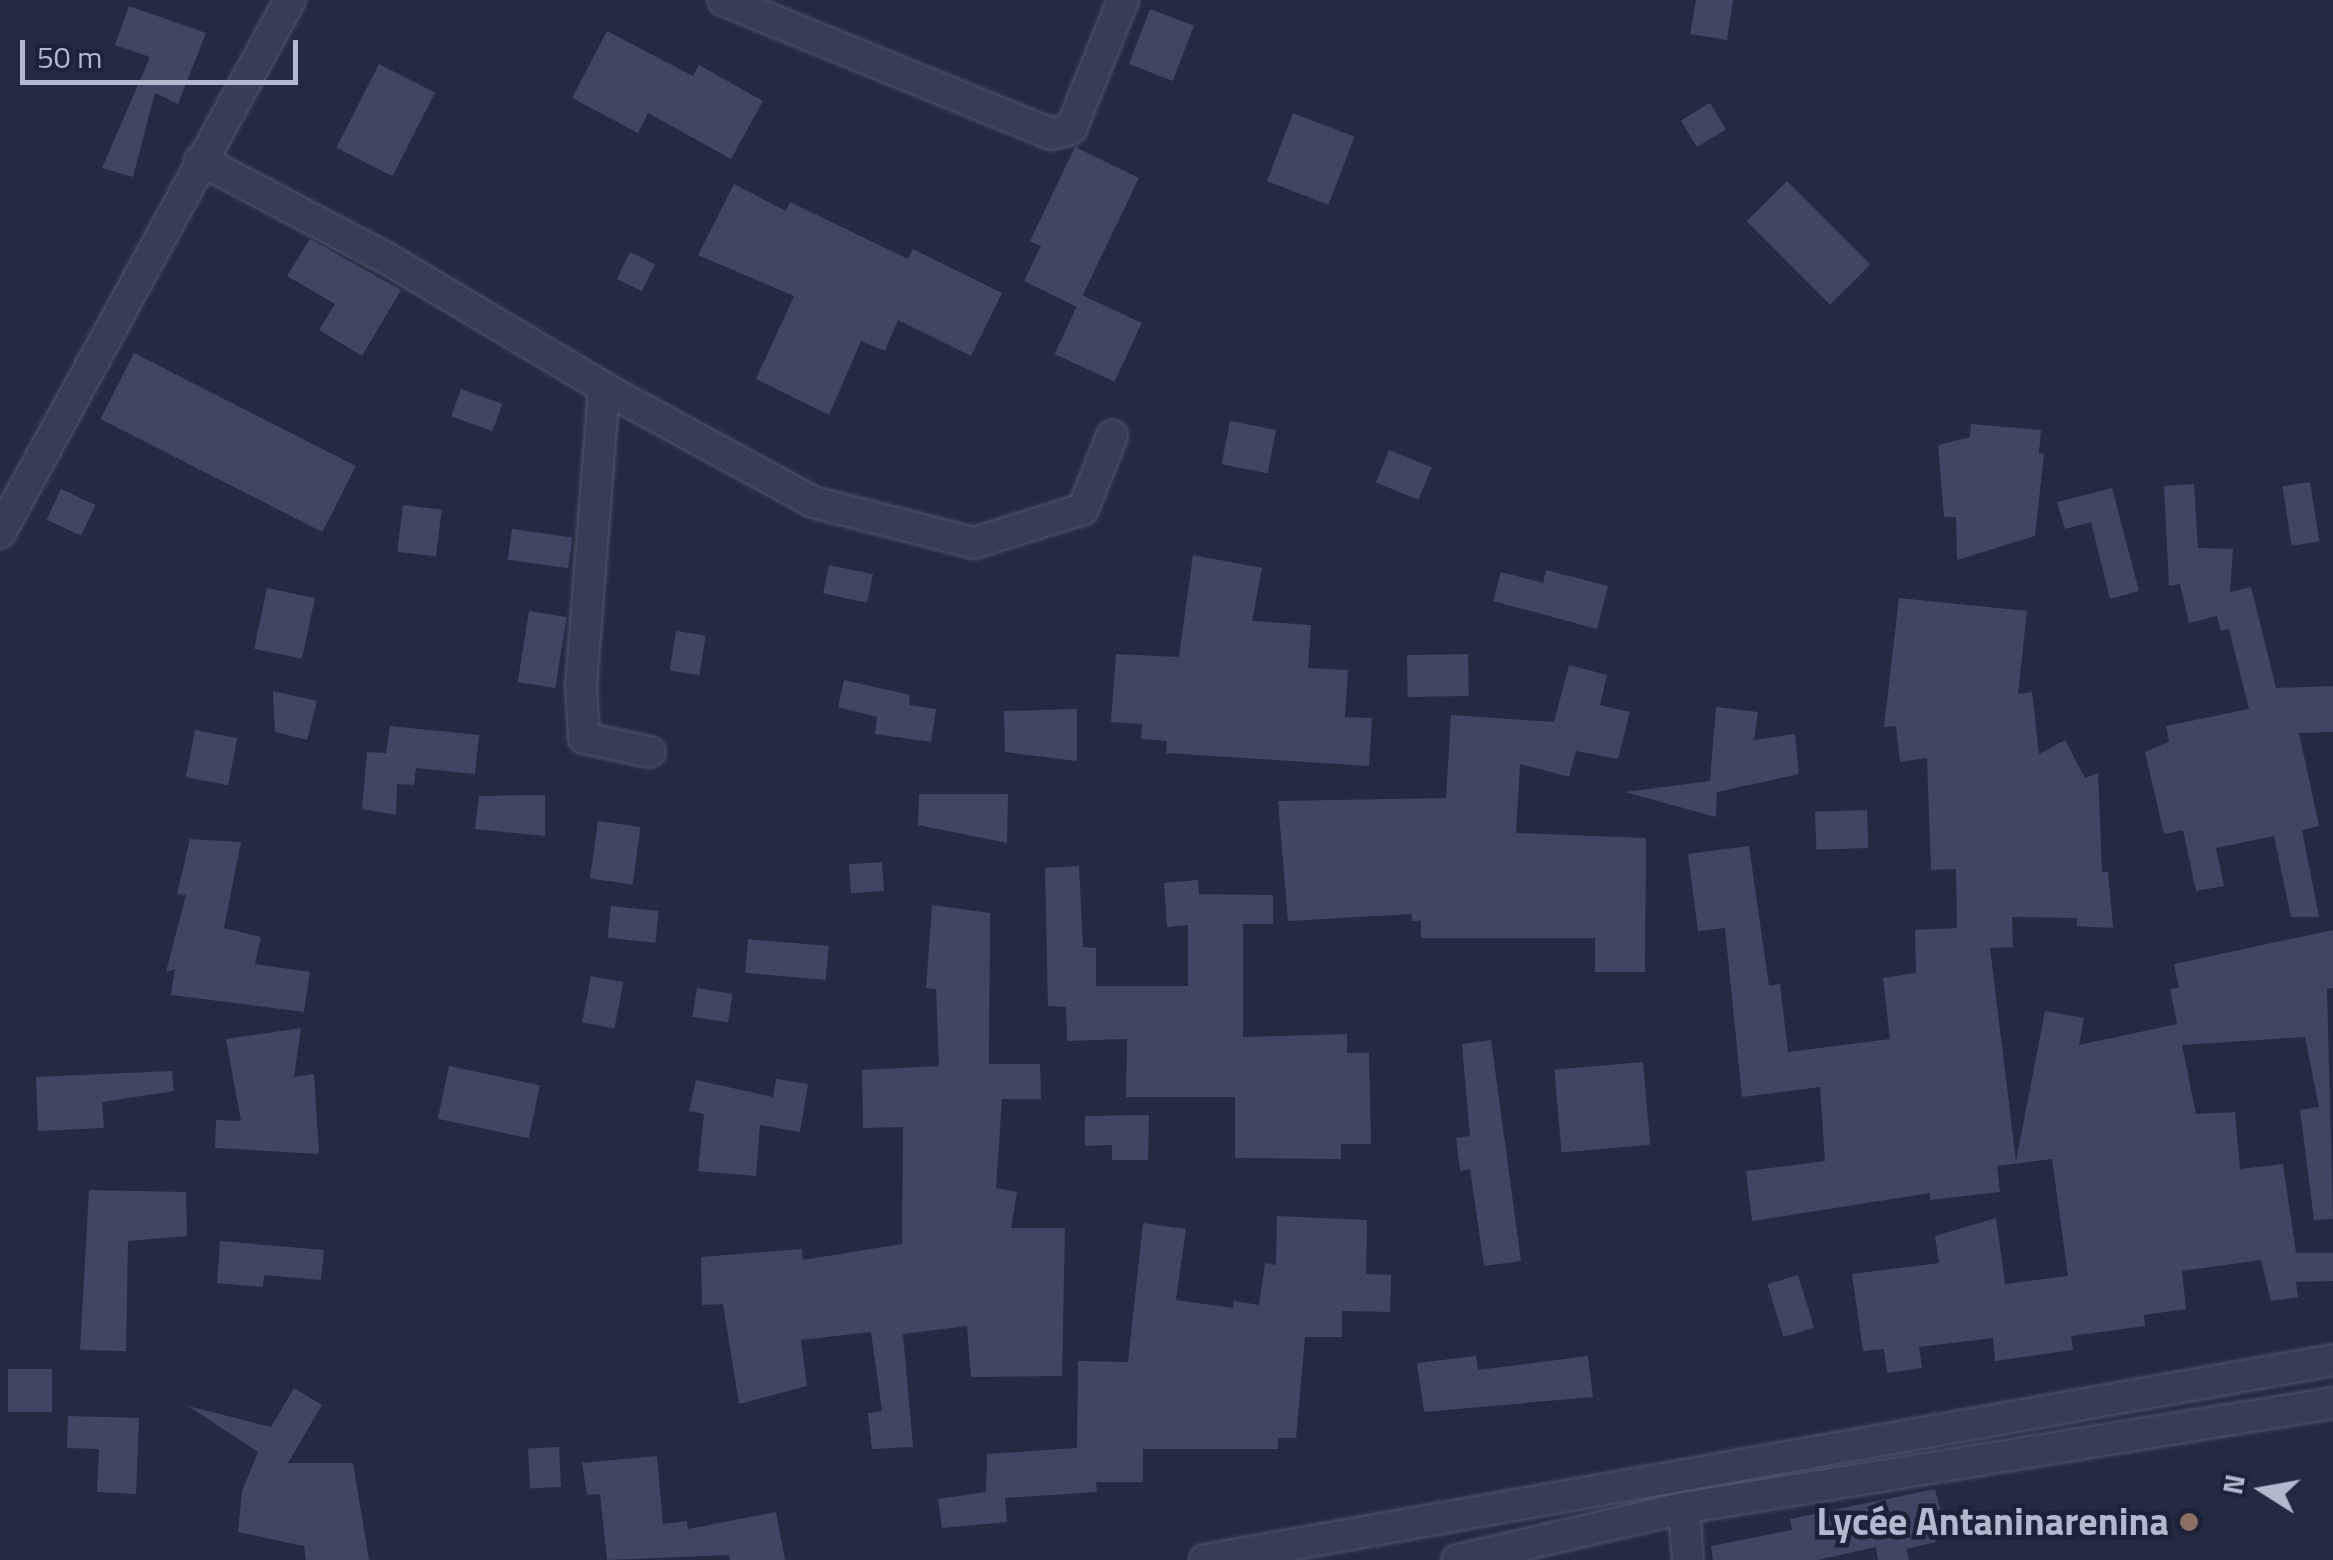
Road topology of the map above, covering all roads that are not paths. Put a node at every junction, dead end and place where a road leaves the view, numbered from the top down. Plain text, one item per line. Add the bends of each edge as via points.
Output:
1 (290, 0) edge
2 (723, 0) edge
3 (1123, 0) edge
4 (200, 160) junction
5 (604, 388) junction
6 (1112, 436) dead end
7 (0, 533) edge
8 (650, 752) dead end
9 (2333, 1360) edge
10 (2333, 1402) edge
11 (2101, 1404) junction
12 (2105, 1438) junction
13 (1721, 1466) junction
14 (1720, 1503) junction
15 (1684, 1508) junction
16 (1206, 1560) edge
17 (1457, 1560) edge
18 (1688, 1560) edge

1 - 4 street
2 - 3 street via 1051,134 1071,130
4 - 5 street via 388,259
4 - 7 street
5 - 6 street via 813,502 974,543 1083,509
5 - 8 street via 581,686 584,738
9 - 11 street
10 - 12 street
11 - 12 street
11 - 13 street
12 - 14 street
13 - 14 street
13 - 16 street
14 - 15 street
15 - 17 street
15 - 18 street

